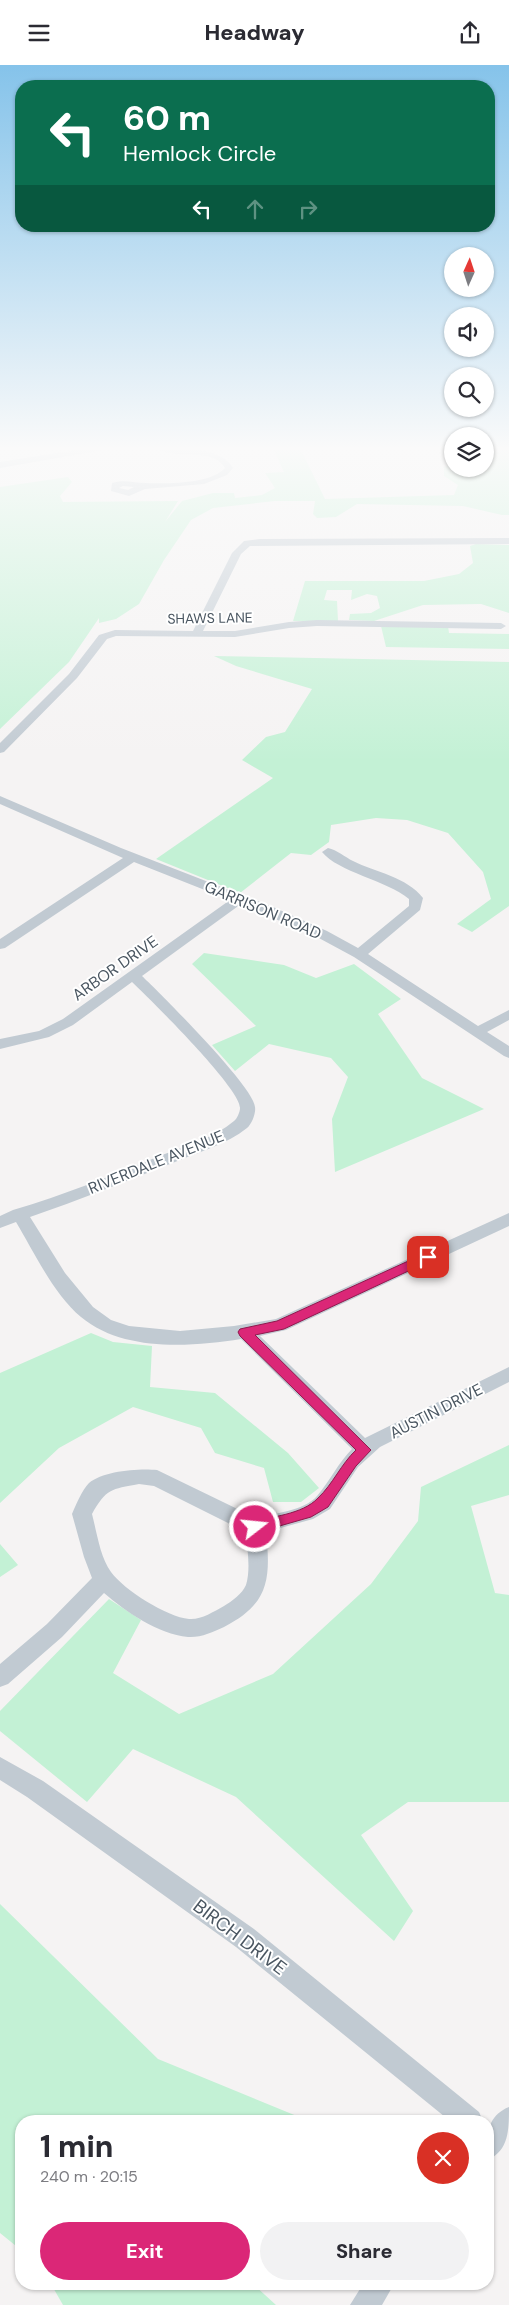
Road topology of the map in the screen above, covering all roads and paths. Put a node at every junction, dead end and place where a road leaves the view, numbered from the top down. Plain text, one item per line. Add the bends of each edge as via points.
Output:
1 (237, 553) edge
2 (501, 626) dead end
3 (196, 634) junction
4 (0, 750) edge
5 (0, 800) edge
6 (328, 852) dead end
7 (133, 857) junction
8 (239, 899) junction
9 (0, 945) edge
10 (359, 955) junction
11 (134, 976) junction
12 (509, 1013) edge
13 (477, 1032) junction
14 (0, 1044) edge
15 (509, 1053) edge
16 (19, 1214) junction
17 (509, 1219) edge
18 (0, 1222) edge
19 (244, 1332) junction
20 (509, 1374) edge
21 (365, 1450) junction
22 (255, 1527) junction
23 (104, 1579) junction
24 (0, 1677) edge
25 (0, 1768) edge
26 (463, 2115) edge
27 (375, 2290) edge
28 (364, 2305) edge

1 - 3 street
2 - 3 street, SHAWS LANE via 317,623 249,633
3 - 4 street, SHAWS LANE via 123,632 108,635 73,676
5 - 7 street, GARRISON ROAD
6 - 10 street via 341,862 400,887 416,898 415,907
7 - 8 street, GARRISON ROAD
7 - 9 street
8 - 10 street, GARRISON ROAD via 314,931
8 - 11 street, ARBOR DRIVE
10 - 13 street, GARRISON ROAD
11 - 14 street, ARBOR DRIVE via 68,1022 44,1034
11 - 16 street, RIVERDALE AVENUE via 235,1084 247,1103 243,1123 220,1138
12 - 13 street
13 - 15 street, GARRISON ROAD
16 - 18 street, RIVERDALE AVENUE
16 - 19 street via 88,1313 115,1329 167,1338
17 - 19 street via 280,1325
19 - 21 street
20 - 21 street, AUSTIN DRIVE via 416,1419
21 - 22 street, AUSTIN DRIVE via 351,1463 323,1503 306,1513
22 - 23 street via 258,1554 254,1588 241,1608 205,1626 170,1625 132,1602
22 - 23 street via 158,1478 139,1476 117,1480 96,1489 82,1514
23 - 24 street via 75,1613
25 - 26 street, BIRCH DRIVE via 35,1789 245,1938
27 - 28 street

